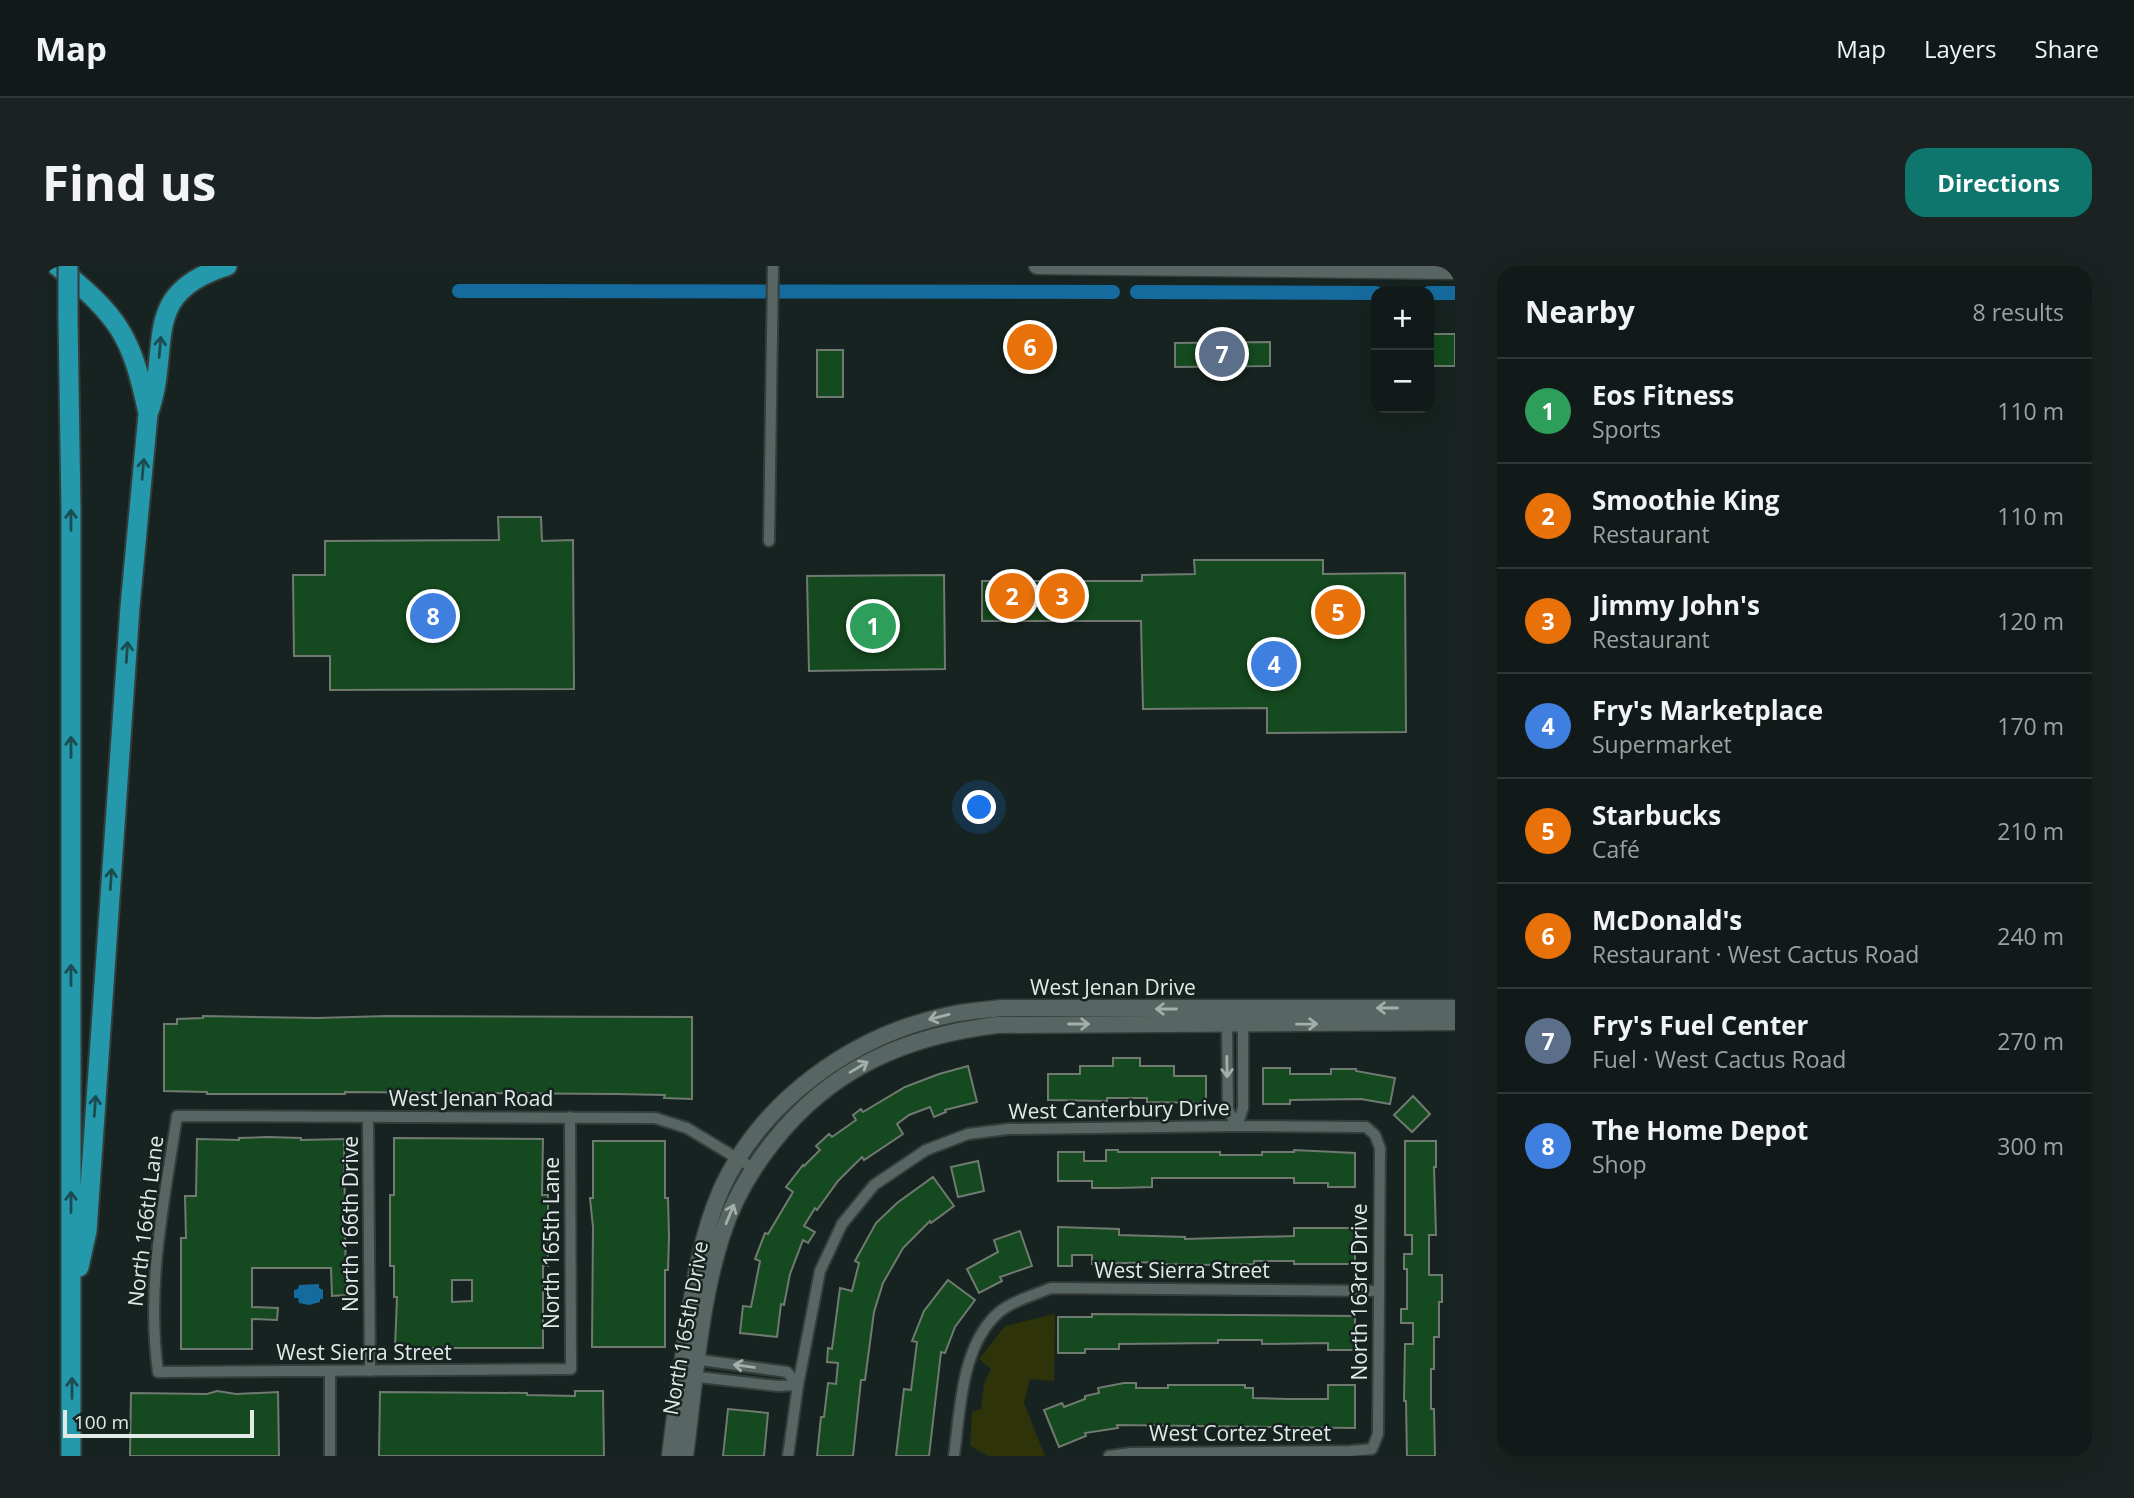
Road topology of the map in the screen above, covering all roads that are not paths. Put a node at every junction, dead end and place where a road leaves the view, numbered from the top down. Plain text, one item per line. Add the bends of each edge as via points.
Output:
1 (57, 266) edge
2 (68, 266) edge
3 (227, 266) edge
4 (773, 266) edge
5 (1037, 266) edge
6 (1133, 267) edge
7 (1455, 271) edge
8 (148, 414) junction
9 (769, 541) dead end
10 (1455, 1008) edge
11 (1234, 1009) junction
12 (1455, 1022) edge
13 (1235, 1024) junction
14 (793, 1094) joint
15 (804, 1107) joint
16 (177, 1116) joint
17 (570, 1116) junction
18 (368, 1118) junction
19 (1237, 1126) junction
20 (1375, 1135) joint
21 (746, 1163) junction
22 (1378, 1291) junction
23 (72, 1295) junction
24 (691, 1358) junction
25 (571, 1369) joint
26 (330, 1371) junction
27 (370, 1371) junction
28 (158, 1372) joint
29 (688, 1376) junction
30 (799, 1385) junction
31 (1372, 1449) joint
32 (71, 1456) edge
33 (330, 1456) edge
34 (670, 1456) edge
35 (685, 1456) edge
36 (788, 1456) edge
37 (954, 1456) edge
38 (1109, 1456) edge

1 - 8 highway via 97,300 124,333
23 -> 2 highway, bridge
8 -> 3 highway via 156,394 161,331 170,303 195,280
4 - 9 street
5 - 6 street
6 - 7 street
23 -> 8 highway via 87,1231 127,648
10 -> 11 street, West Jenan Drive
11 - 13 street
11 -> 14 street, West Jenan Drive via 1002,1008 950,1014 871,1042 828,1066
13 -> 12 street, West Jenan Drive
15 -> 13 street, West Jenan Drive via 862,1064 956,1030 998,1025
13 - 19 street via 1243,1108
13 -> 19 street via 1228,1110
14 - 21 street, North 165th Drive via 759,1130
15 - 21 street, North 165th Drive
16 - 18 street, West Jenan Road
16 - 28 street, North 166th Lane via 155,1260 153,1334
17 - 18 street, West Jenan Road
17 - 21 street, West Jenan Road via 655,1118 687,1128
17 - 25 street, North 165th Lane
18 - 27 street, North 166th Drive
19 - 20 street, West Canterbury Drive via 1366,1126
19 - 30 street, West Canterbury Drive via 1008,1129 968,1134 926,1150 874,1185 842,1224 820,1271
20 - 22 street, North 163rd Drive via 1380,1148
24 -> 21 street, North 165th Drive via 721,1237
21 - 24 street, North 165th Drive via 721,1190 706,1233 694,1287
22 - 31 street, North 163rd Drive via 1378,1434
22 - 37 street, West Sierra Street via 1051,1288 1015,1302 994,1317 967,1364
32 -> 23 highway
24 - 29 street, North 165th Drive
30 -> 24 street via 788,1372
25 - 27 street, West Sierra Street
26 - 27 street, West Sierra Street
26 - 28 street, West Sierra Street
26 - 33 street
29 - 30 street via 778,1387
29 - 34 street, North 165th Drive
29 - 35 street, North 165th Drive
30 - 36 street, West Canterbury Drive
31 - 38 street, West Cortez Street

